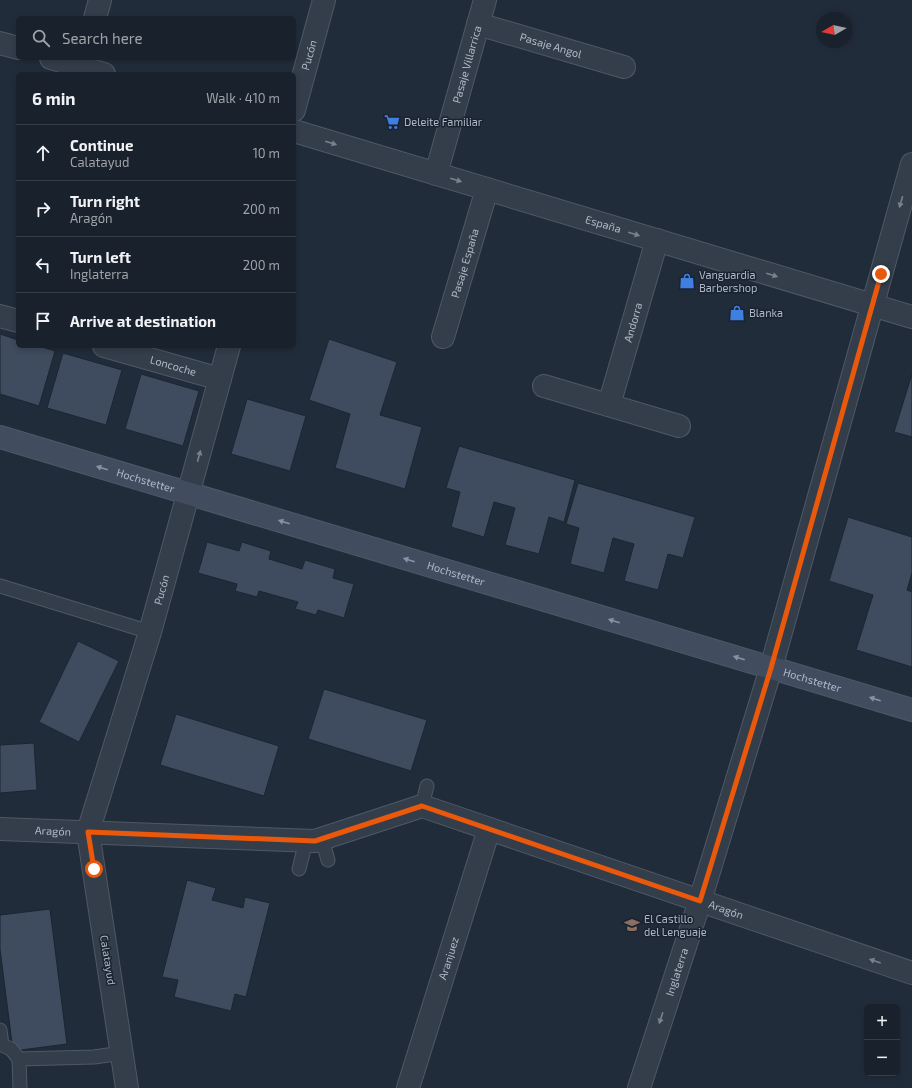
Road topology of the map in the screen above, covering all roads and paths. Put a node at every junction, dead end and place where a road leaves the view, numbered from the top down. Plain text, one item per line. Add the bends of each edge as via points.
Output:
1 (100, 0) edge
2 (324, 0) edge
3 (485, 0) edge
4 (96, 16) edge
5 (478, 24) junction
6 (64, 60) edge
7 (83, 63) edge
8 (624, 67) dead end
9 (100, 72) edge
10 (296, 103) edge
11 (296, 132) edge
12 (912, 164) edge
13 (436, 174) junction
14 (487, 189) junction
15 (657, 240) junction
16 (872, 306) junction
17 (0, 316) edge
18 (912, 317) edge
19 (16, 321) edge
20 (443, 337) dead end
21 (111, 348) edge
22 (228, 348) edge
23 (220, 379) junction
24 (544, 386) dead end
25 (609, 405) junction
26 (679, 426) dead end
27 (0, 437) edge
28 (188, 493) junction
29 (0, 586) edge
30 (150, 632) junction
31 (771, 668) junction
32 (912, 710) edge
33 (489, 828) junction
34 (0, 829) edge
35 (88, 832) junction
36 (314, 840) junction
37 (328, 860) dead end
38 (299, 869) dead end
39 (700, 901) junction
40 (912, 973) edge
41 (0, 1030) edge
42 (122, 1053) junction
43 (19, 1059) junction
44 (20, 1088) edge
45 (127, 1088) edge
46 (408, 1088) edge
47 (638, 1088) edge

1 - 4 street
2 - 10 street, Pucón
3 - 5 street, Pasaje Villarrica
5 - 8 street, Pasaje Angol
5 - 13 street, Pasaje Villarrica
6 - 7 street
7 - 9 street
11 -> 13 street, España
12 -> 16 street, Inglaterra
13 -> 14 street, España
14 -> 15 street, España
14 - 20 street, Pasaje España
15 -> 16 street, España
15 - 25 street, Andorra
16 - 18 street, España
16 - 31 street, Inglaterra
17 - 19 street
21 - 23 street, Loncoche
22 - 23 street, Pucón
28 -> 23 street, Pucón
24 - 25 street
25 - 26 street
28 -> 27 main road, Hochstetter
28 - 30 street, Pucón
31 -> 28 main road, Hochstetter
29 - 30 lane
30 - 35 street, Pucón
32 -> 31 main road, Hochstetter
31 - 39 street, Inglaterra
33 - 36 street, Aragón via 425,796
33 - 39 street, Aragón
33 - 46 street, Aranjuez
34 - 35 street, Aragón
35 - 36 street, Aragón
35 - 42 street, Calatayud
36 - 37 lane
36 - 38 lane
40 -> 39 street, Aragón
39 -> 47 street, Inglaterra
41 - 43 lane via 2,1045 11,1049
42 - 43 lane via 94,1057
42 - 45 street, Calatayud
43 - 44 lane

